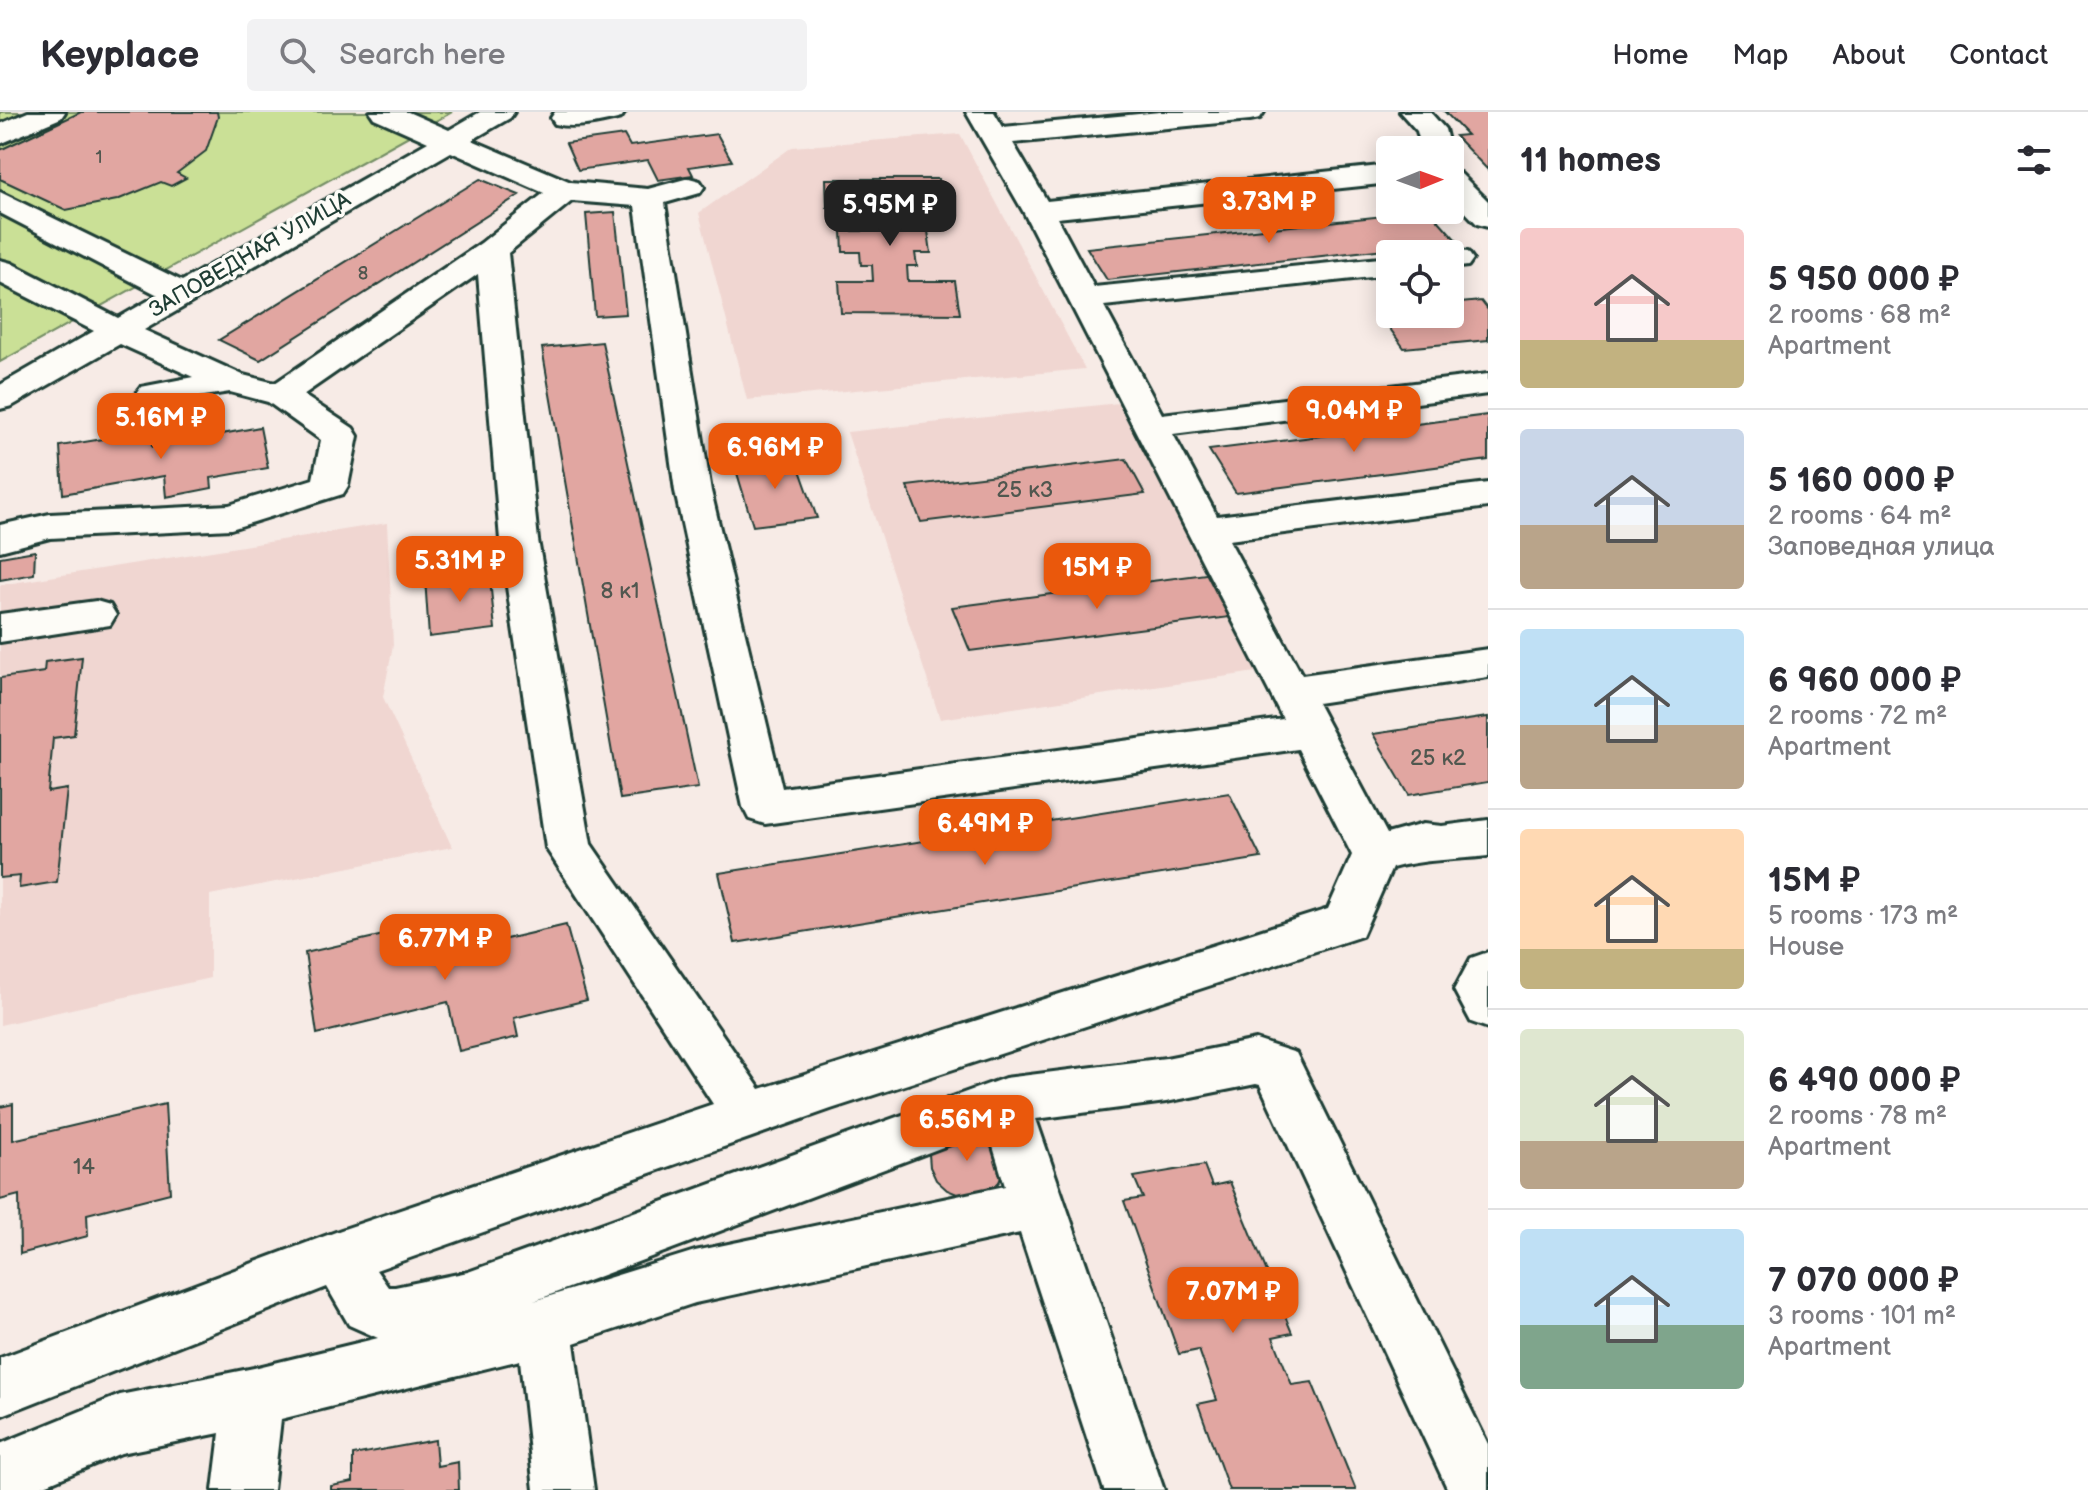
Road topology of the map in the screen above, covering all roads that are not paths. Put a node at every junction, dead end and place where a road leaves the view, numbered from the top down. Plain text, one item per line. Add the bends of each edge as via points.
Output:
1 (51, 112) edge
2 (384, 112) edge
3 (500, 112) edge
4 (611, 112) edge
5 (1250, 112) edge
6 (1414, 112) edge
7 (565, 118) dead end
8 (988, 124) edge
9 (0, 135) edge
10 (1433, 136) edge
11 (448, 142) junction
12 (1376, 175) edge
13 (689, 187) dead end
14 (565, 191) junction
15 (1464, 193) edge
16 (649, 198) junction
17 (0, 201) edge
18 (1038, 211) junction
19 (1487, 215) edge
20 (492, 250) junction
21 (1376, 267) edge
22 (0, 270) edge
23 (182, 294) junction
24 (1084, 298) junction
25 (118, 331) junction
26 (231, 382) junction
27 (1488, 384) edge
28 (153, 394) dead end
29 (280, 395) junction
30 (0, 399) edge
31 (1152, 426) junction
32 (1488, 495) edge
33 (1206, 530) junction
34 (0, 538) edge
35 (96, 615) dead end
36 (0, 628) edge
37 (1488, 663) edge
38 (1291, 692) junction
39 (1312, 731) junction
40 (1488, 838) edge
41 (1375, 855) junction
42 (1488, 972) edge
43 (1488, 1007) edge
44 (1005, 1101) junction
45 (749, 1115) junction
46 (1037, 1204) junction
47 (341, 1256) junction
48 (544, 1326) junction
49 (0, 1387) edge
50 (254, 1397) junction
51 (0, 1474) edge
52 (243, 1490) edge
53 (564, 1490) edge
54 (1134, 1490) edge
55 (1479, 1490) edge

1 - 9 street
2 - 11 street
3 - 11 street, ЗАПОВЕДНАЯ УЛИЦА
4 - 7 street
5 - 8 street
6 - 10 street
8 - 18 street
11 - 14 street
11 - 23 street, ЗАПОВЕДНАЯ УЛИЦА
12 - 18 street
13 - 16 street
14 - 16 street
14 - 20 street
15 - 19 street
16 - 39 street via 693,491 765,807
17 - 23 street
18 - 24 street
20 - 29 street
20 - 45 street via 519,540 569,848
21 - 24 street
22 - 25 street
23 - 25 street, ЗАПОВЕДНАЯ УЛИЦА
24 - 31 street
25 - 26 street
25 - 30 street, ЗАПОВЕДНАЯ УЛИЦА
26 - 28 street
26 - 29 street
27 - 31 street
29 - 34 street via 340,436 330,486 231,517 50,526
31 - 33 street
32 - 33 street
33 - 38 street
35 - 36 street
37 - 38 street
38 - 39 street
39 - 41 street
40 - 41 street via 1423,842
41 - 45 street via 1345,923
42 - 43 street via 1478,990
44 - 46 street
44 - 47 street via 468,1299 394,1316 373,1310
44 - 55 street via 1256,1062 1278,1069
45 - 47 street
46 - 48 street via 695,1277
46 - 54 street
47 - 49 street
48 - 50 street
48 - 53 street
50 - 51 street via 120,1424
50 - 52 street

